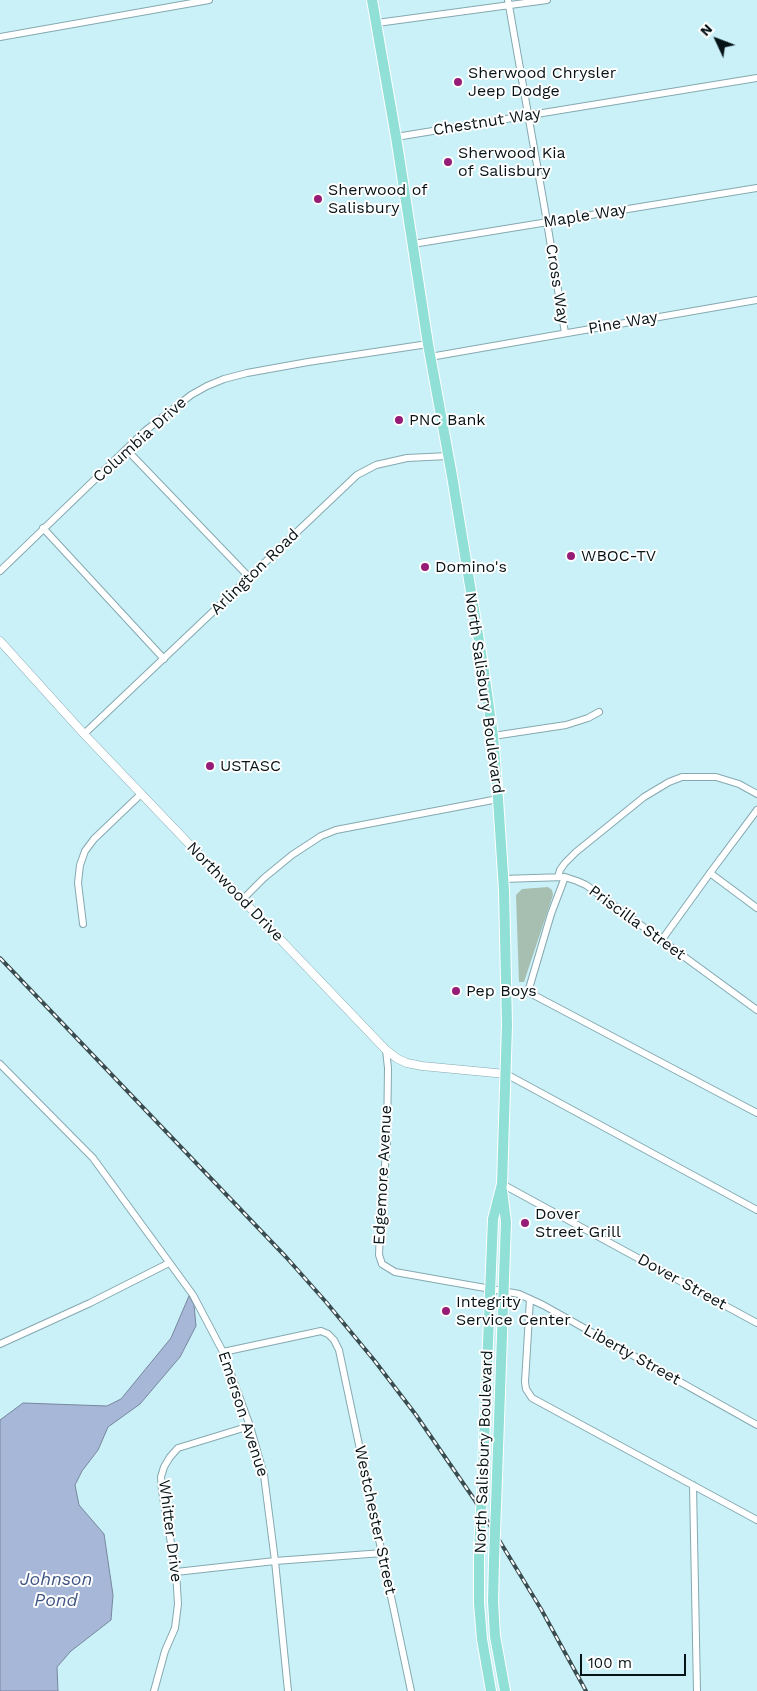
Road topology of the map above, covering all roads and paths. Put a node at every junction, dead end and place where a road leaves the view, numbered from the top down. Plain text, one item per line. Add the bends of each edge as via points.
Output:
1 (209, 0) edge
2 (372, 0) edge
3 (547, 0) edge
4 (508, 3) edge
5 (376, 23) junction
6 (0, 37) edge
7 (757, 78) edge
8 (528, 115) junction
9 (396, 136) junction
10 (757, 188) edge
11 (548, 222) junction
12 (413, 244) junction
13 (757, 300) edge
14 (565, 332) junction
15 (428, 344) junction
16 (430, 357) junction
17 (127, 450) junction
18 (448, 456) junction
19 (43, 528) junction
20 (0, 571) edge
21 (249, 578) junction
22 (0, 641) edge
23 (164, 659) junction
24 (599, 712) dead end
25 (84, 734) junction
26 (493, 736) junction
27 (140, 794) junction
28 (757, 794) edge
29 (498, 799) junction
30 (757, 810) edge
31 (710, 873) junction
32 (562, 877) junction
33 (502, 879) junction
34 (243, 900) junction
35 (757, 908) edge
36 (84, 924) dead end
37 (662, 941) junction
38 (757, 1010) edge
39 (386, 1050) junction
40 (0, 1064) edge
41 (506, 1074) junction
42 (757, 1113) edge
43 (502, 1184) junction
44 (757, 1210) edge
45 (169, 1263) junction
46 (490, 1288) junction
47 (504, 1290) junction
48 (530, 1299) junction
49 (757, 1323) edge
50 (0, 1344) edge
51 (224, 1352) junction
52 (757, 1425) edge
53 (250, 1426) junction
54 (693, 1485) junction
55 (757, 1520) edge
56 (383, 1553) junction
57 (275, 1561) junction
58 (176, 1572) junction
59 (154, 1691) edge
60 (288, 1691) edge
61 (411, 1691) edge
62 (491, 1691) edge
63 (504, 1691) edge
64 (696, 1691) edge

1 - 6 street
2 - 5 main road, North Salisbury Boulevard
3 - 4 street
4 - 5 street
4 - 8 street, Cross Way
5 - 9 main road, North Salisbury Boulevard
7 - 8 street, Chestnut Way
8 - 9 street, Chestnut Way
8 - 11 street, Cross Way
9 - 12 main road, North Salisbury Boulevard
10 - 11 street, Maple Way
11 - 12 street, Maple Way
11 - 14 street, Cross Way
12 - 15 main road, North Salisbury Boulevard
13 - 14 street, Pine Way
14 - 16 street, Pine Way
15 - 16 main road, North Salisbury Boulevard
15 - 17 street, Columbia Drive via 308,362 224,379 175,407
16 - 18 main road, North Salisbury Boulevard
17 - 19 street, Columbia Drive
17 - 21 street
18 - 21 street, Arlington Road via 407,458 376,465 358,475
18 - 26 main road, North Salisbury Boulevard
19 - 20 street, Columbia Drive
19 - 23 street
21 - 23 street, Arlington Road
22 - 25 street, Northwood Drive
23 - 25 street, Arlington Road
24 - 26 street via 566,725
25 - 27 street, Northwood Drive
26 - 29 main road, North Salisbury Boulevard
27 - 34 street, Northwood Drive
27 - 36 street via 85,851 78,884
28 - 32 street via 716,777 688,777 668,782 644,797 576,852 560,870
29 - 33 main road, North Salisbury Boulevard
29 - 34 street via 336,830 292,855
30 - 31 street
31 - 35 street
31 - 37 street
32 - 33 street, Priscilla Street
32 - 37 street, Priscilla Street via 586,885
32 - 42 street via 528,992
33 - 41 main road, North Salisbury Boulevard
34 - 39 street, Northwood Drive
37 - 38 street, Priscilla Street
39 - 41 street, Northwood Drive via 398,1059 422,1066
39 - 46 street, Edgemore Avenue via 387,1142 379,1255 382,1264 394,1272
40 - 45 street, Emerson Avenue via 93,1158
41 - 43 main road, North Salisbury Boulevard
41 - 44 street
43 - 46 main road, North Salisbury Boulevard via 493,1219
43 - 47 main road, North Salisbury Boulevard via 506,1222
43 - 49 street, Dover Street
45 - 50 street
45 - 51 street, Emerson Avenue via 193,1295
46 - 47 street, Edgemore Avenue
46 - 62 main road, North Salisbury Boulevard, bridge via 479,1603
47 - 48 street, Liberty Street
47 - 63 main road, North Salisbury Boulevard, bridge via 493,1601
48 - 52 street, Liberty Street
48 - 54 street via 525,1382 532,1398
51 - 53 street, Emerson Avenue
51 - 56 street, Westchester Street via 321,1331 334,1340 339,1350
53 - 57 street, Emerson Avenue via 264,1475
53 - 58 street, Whitter Drive via 178,1448 164,1467 162,1491
54 - 55 street
54 - 64 street
56 - 57 street
56 - 61 street, Westchester Street
57 - 58 street
57 - 60 street, Emerson Avenue
58 - 59 street, Whitter Drive via 177,1618

